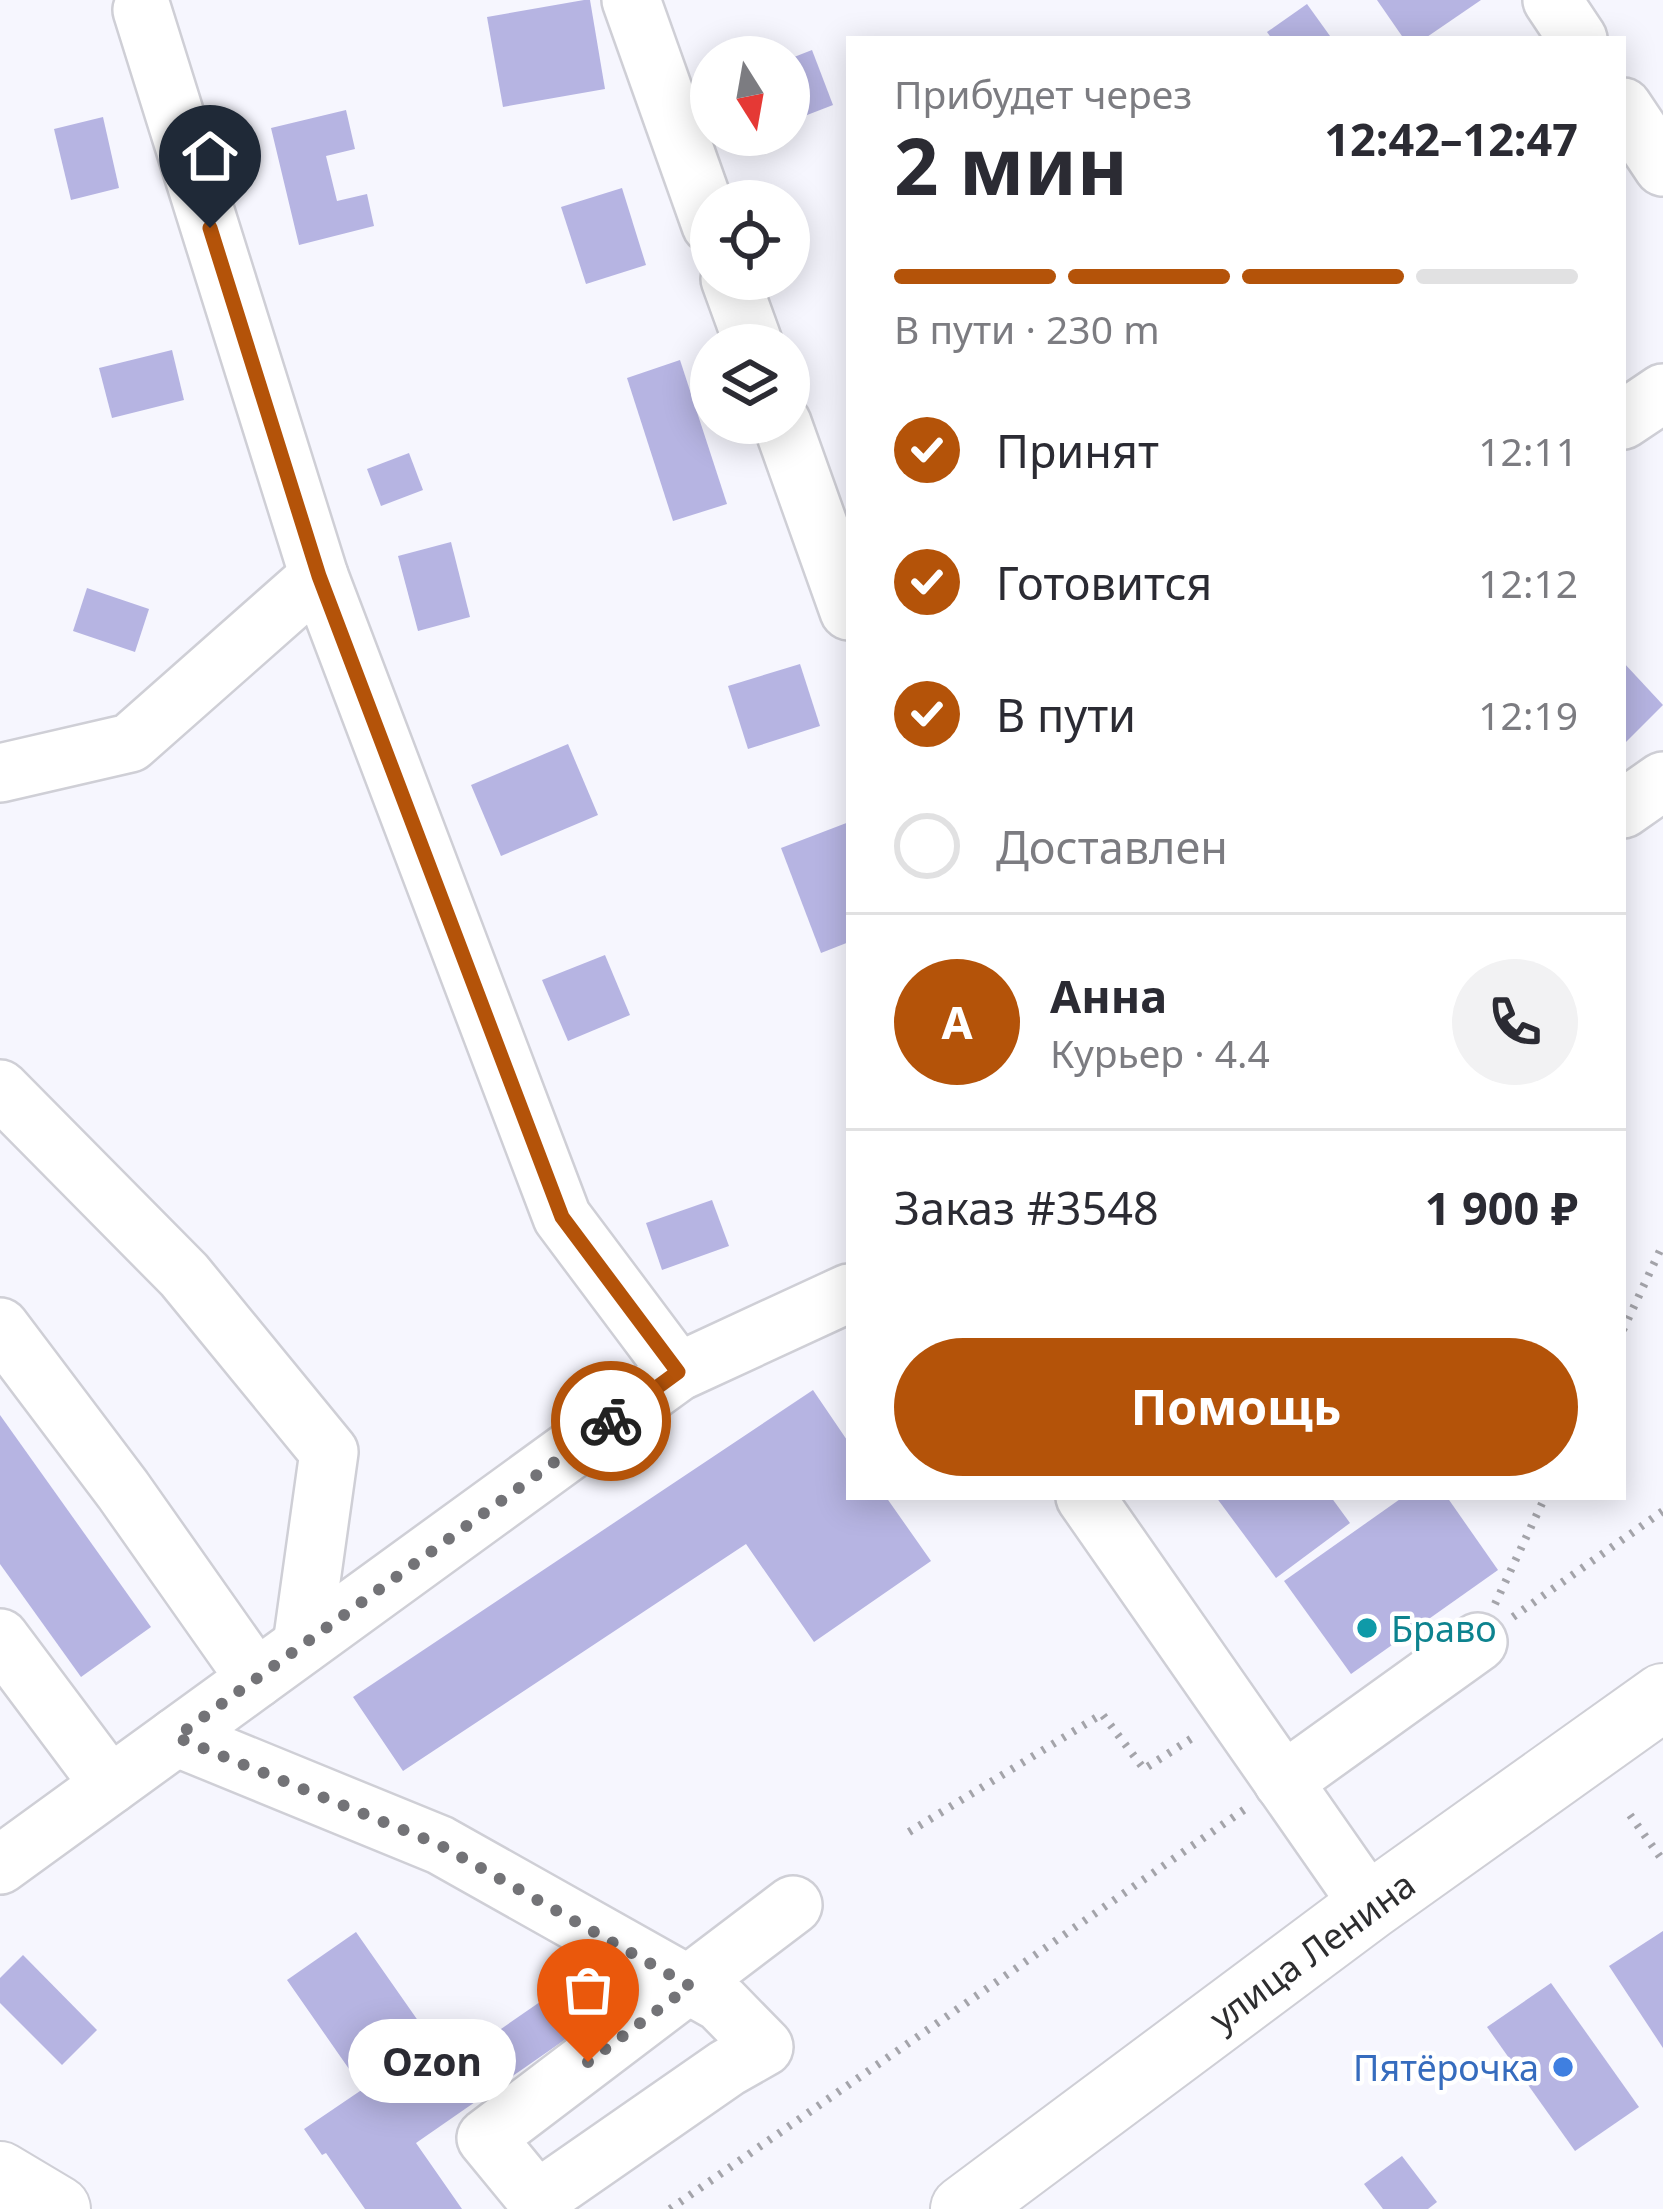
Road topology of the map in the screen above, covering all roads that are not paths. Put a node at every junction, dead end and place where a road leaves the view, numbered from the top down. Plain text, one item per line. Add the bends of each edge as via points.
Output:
1 (631, 0) edge
2 (1552, 0) edge
3 (142, 10) dead end
4 (1576, 36) edge
5 (1626, 112) edge
6 (1663, 167) edge
7 (695, 180) edge
8 (1663, 393) edge
9 (1626, 418) edge
10 (789, 444) edge
11 (319, 576) junction
12 (846, 603) edge
13 (0, 773) edge
14 (1663, 781) edge
15 (1626, 807) edge
16 (0, 1089) edge
17 (846, 1294) edge
18 (0, 1328) edge
19 (678, 1372) junction
20 (1087, 1500) edge
21 (0, 1638) edge
22 (1478, 1642) road end
23 (302, 1646) junction
24 (256, 1678) junction
25 (1663, 1697) edge
26 (176, 1737) junction
27 (1283, 1783) junction
28 (110, 1785) junction
29 (0, 1864) edge
30 (793, 1905) dead end
31 (1370, 1906) junction
32 (690, 1986) junction
33 (0, 2175) edge
34 (537, 2204) edge
35 (57, 2209) edge
36 (964, 2209) edge

1 - 7 street
2 - 4 street
3 - 11 street
5 - 6 street
8 - 9 street
10 - 12 street
11 - 13 street via 130,743
11 - 19 street via 562,1217
14 - 15 street
16 - 23 street via 184,1275 329,1452
17 - 19 street
18 - 24 street
19 - 23 street
20 - 27 street
21 - 28 street
22 - 27 street
23 - 24 street
24 - 26 street
25 - 31 main road, улица Ленина
26 - 28 street
26 - 32 street via 440,1845
27 - 31 street
28 - 29 street
30 - 32 street
31 - 36 main road, улица Ленина
32 - 34 street via 486,2138
32 - 34 street via 721,2003 764,2047
33 - 35 main road

